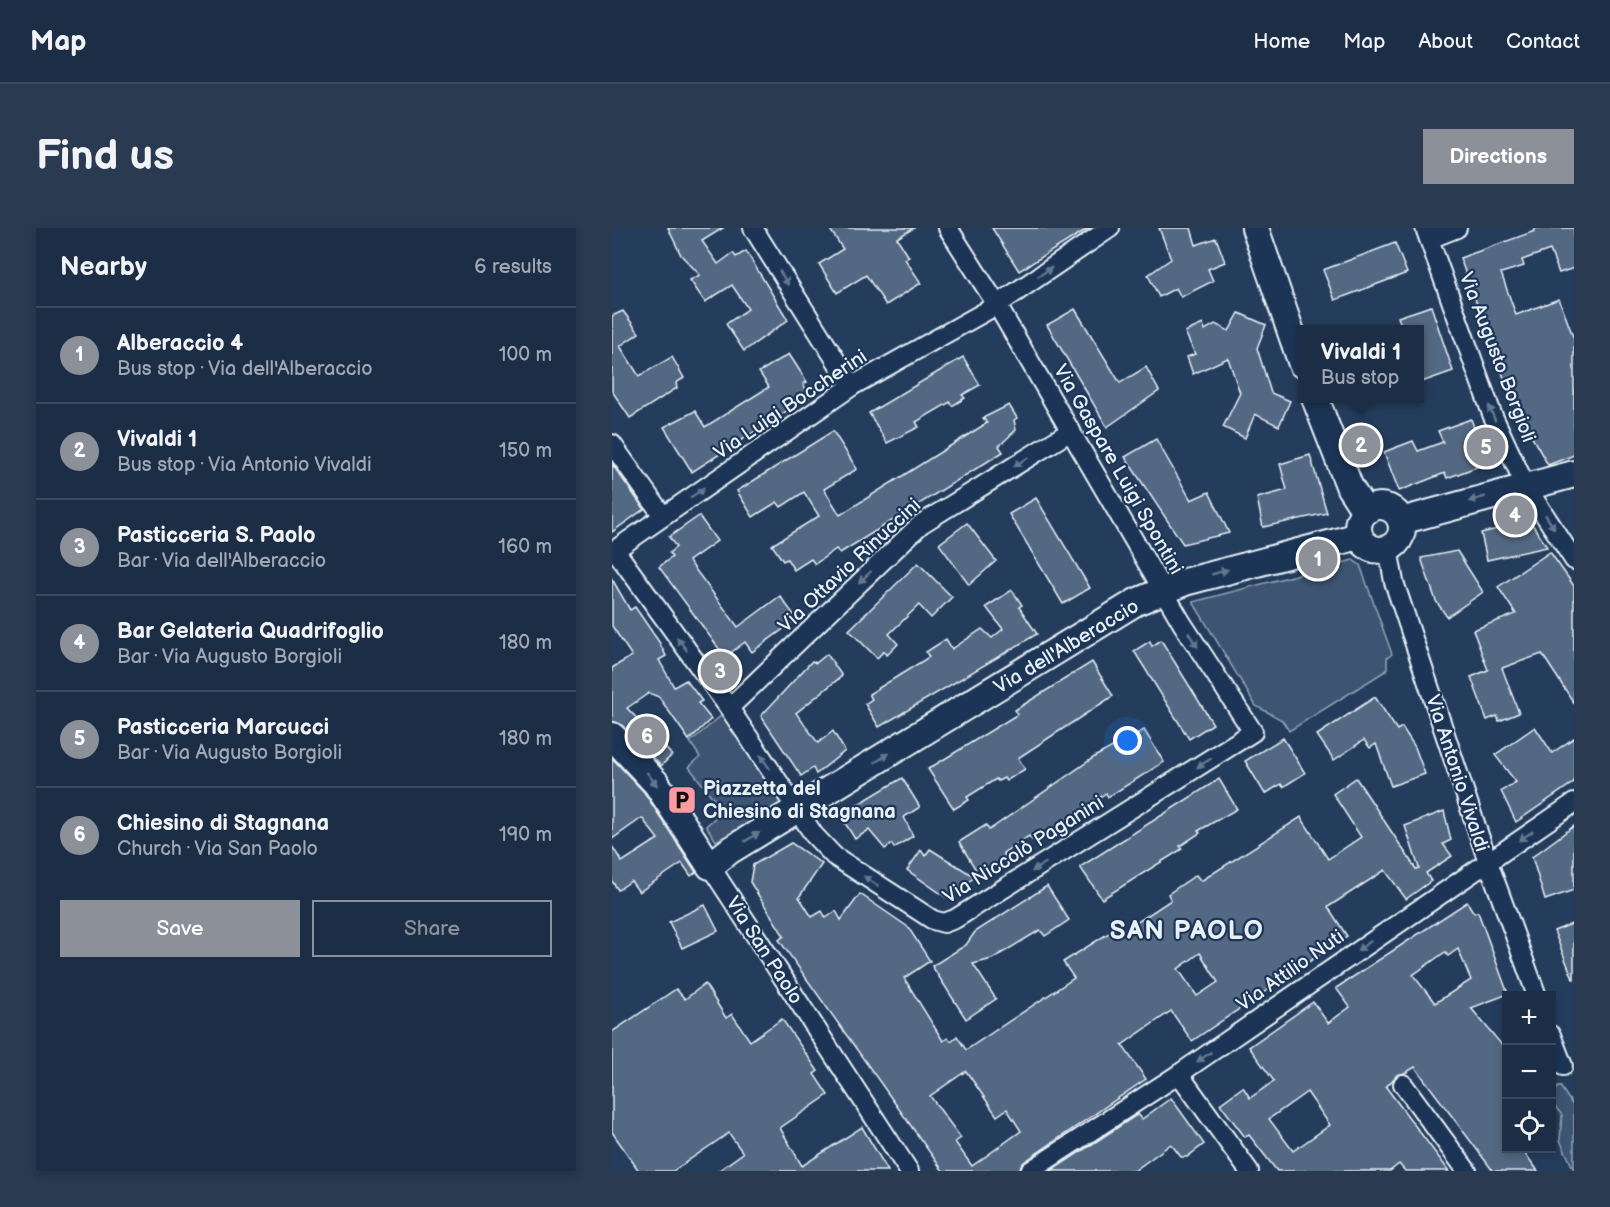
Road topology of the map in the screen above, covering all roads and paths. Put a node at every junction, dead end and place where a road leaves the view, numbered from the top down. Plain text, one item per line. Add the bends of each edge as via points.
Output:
1 (753, 228) edge
2 (948, 228) edge
3 (1110, 228) edge
4 (1255, 228) edge
5 (1272, 228) edge
6 (1457, 228) edge
7 (1427, 234) edge
8 (997, 304) junction
9 (1306, 325) edge
10 (1298, 352) edge
11 (852, 386) junction
12 (1317, 403) edge
13 (1334, 403) edge
14 (1071, 431) junction
15 (612, 444) edge
16 (1574, 474) edge
17 (1526, 485) junction
18 (663, 516) junction
19 (1367, 518) junction
20 (1401, 521) junction
21 (1388, 548) junction
22 (613, 551) edge
23 (1574, 560) edge
24 (1164, 589) junction
25 (729, 708) junction
26 (1253, 732) joint
27 (612, 736) edge
28 (1574, 803) edge
29 (796, 811) junction
30 (1488, 862) junction
31 (710, 866) junction
32 (1535, 991) edge
33 (1555, 1045) edge
34 (1563, 1066) dead end
35 (1179, 1074) junction
36 (1402, 1084) dead end
37 (909, 1171) edge
38 (1030, 1171) edge
39 (1249, 1171) edge
40 (1467, 1171) edge

1 -> 11 street
2 - 8 street, Via Gaspare Luigi Spontini
8 -> 3 street, Via Luigi Boccherini
4 - 10 street
5 - 9 street
6 - 7 street
17 -> 7 street, Via Augusto Borgioli via 1492,414
8 - 11 street, Via Luigi Boccherini
8 - 14 street, Via Gaspare Luigi Spontini
18 -> 11 street, Via Luigi Boccherini
12 - 19 street via 1350,488
13 - 19 street via 1364,483
14 - 24 street, Via Gaspare Luigi Spontini
14 -> 25 street, Via Ottavio Rinuccini via 921,524
15 - 18 street
16 - 17 street
17 -> 20 street
17 -> 23 street, Via Augusto Borgioli
18 - 22 street, Via Luigi Boccherini
19 - 20 street via 1393,510
19 - 21 street via 1372,549
24 -> 19 street, Via dell'Alberaccio
20 - 21 street via 1401,534
21 - 30 street, Via Antonio Vivaldi via 1394,582
25 -> 22 street
24 -> 26 street, Via Gaspare Luigi Spontini
29 -> 24 street, Via dell'Alberaccio via 1136,602
29 -> 25 street
26 -> 29 street, Via Niccolò Paganini via 944,923 922,914 834,856
27 -> 31 street, Via San Paolo via 656,783
28 -> 30 street, Via Attilio Nuti
31 -> 29 street, Via dell'Alberaccio
30 - 32 street, Via Antonio Vivaldi
30 -> 35 street, Via Attilio Nuti
31 - 37 street, Via San Paolo
33 - 34 street
35 - 38 street, Via Attilio Nuti
35 - 39 street
36 - 40 street

